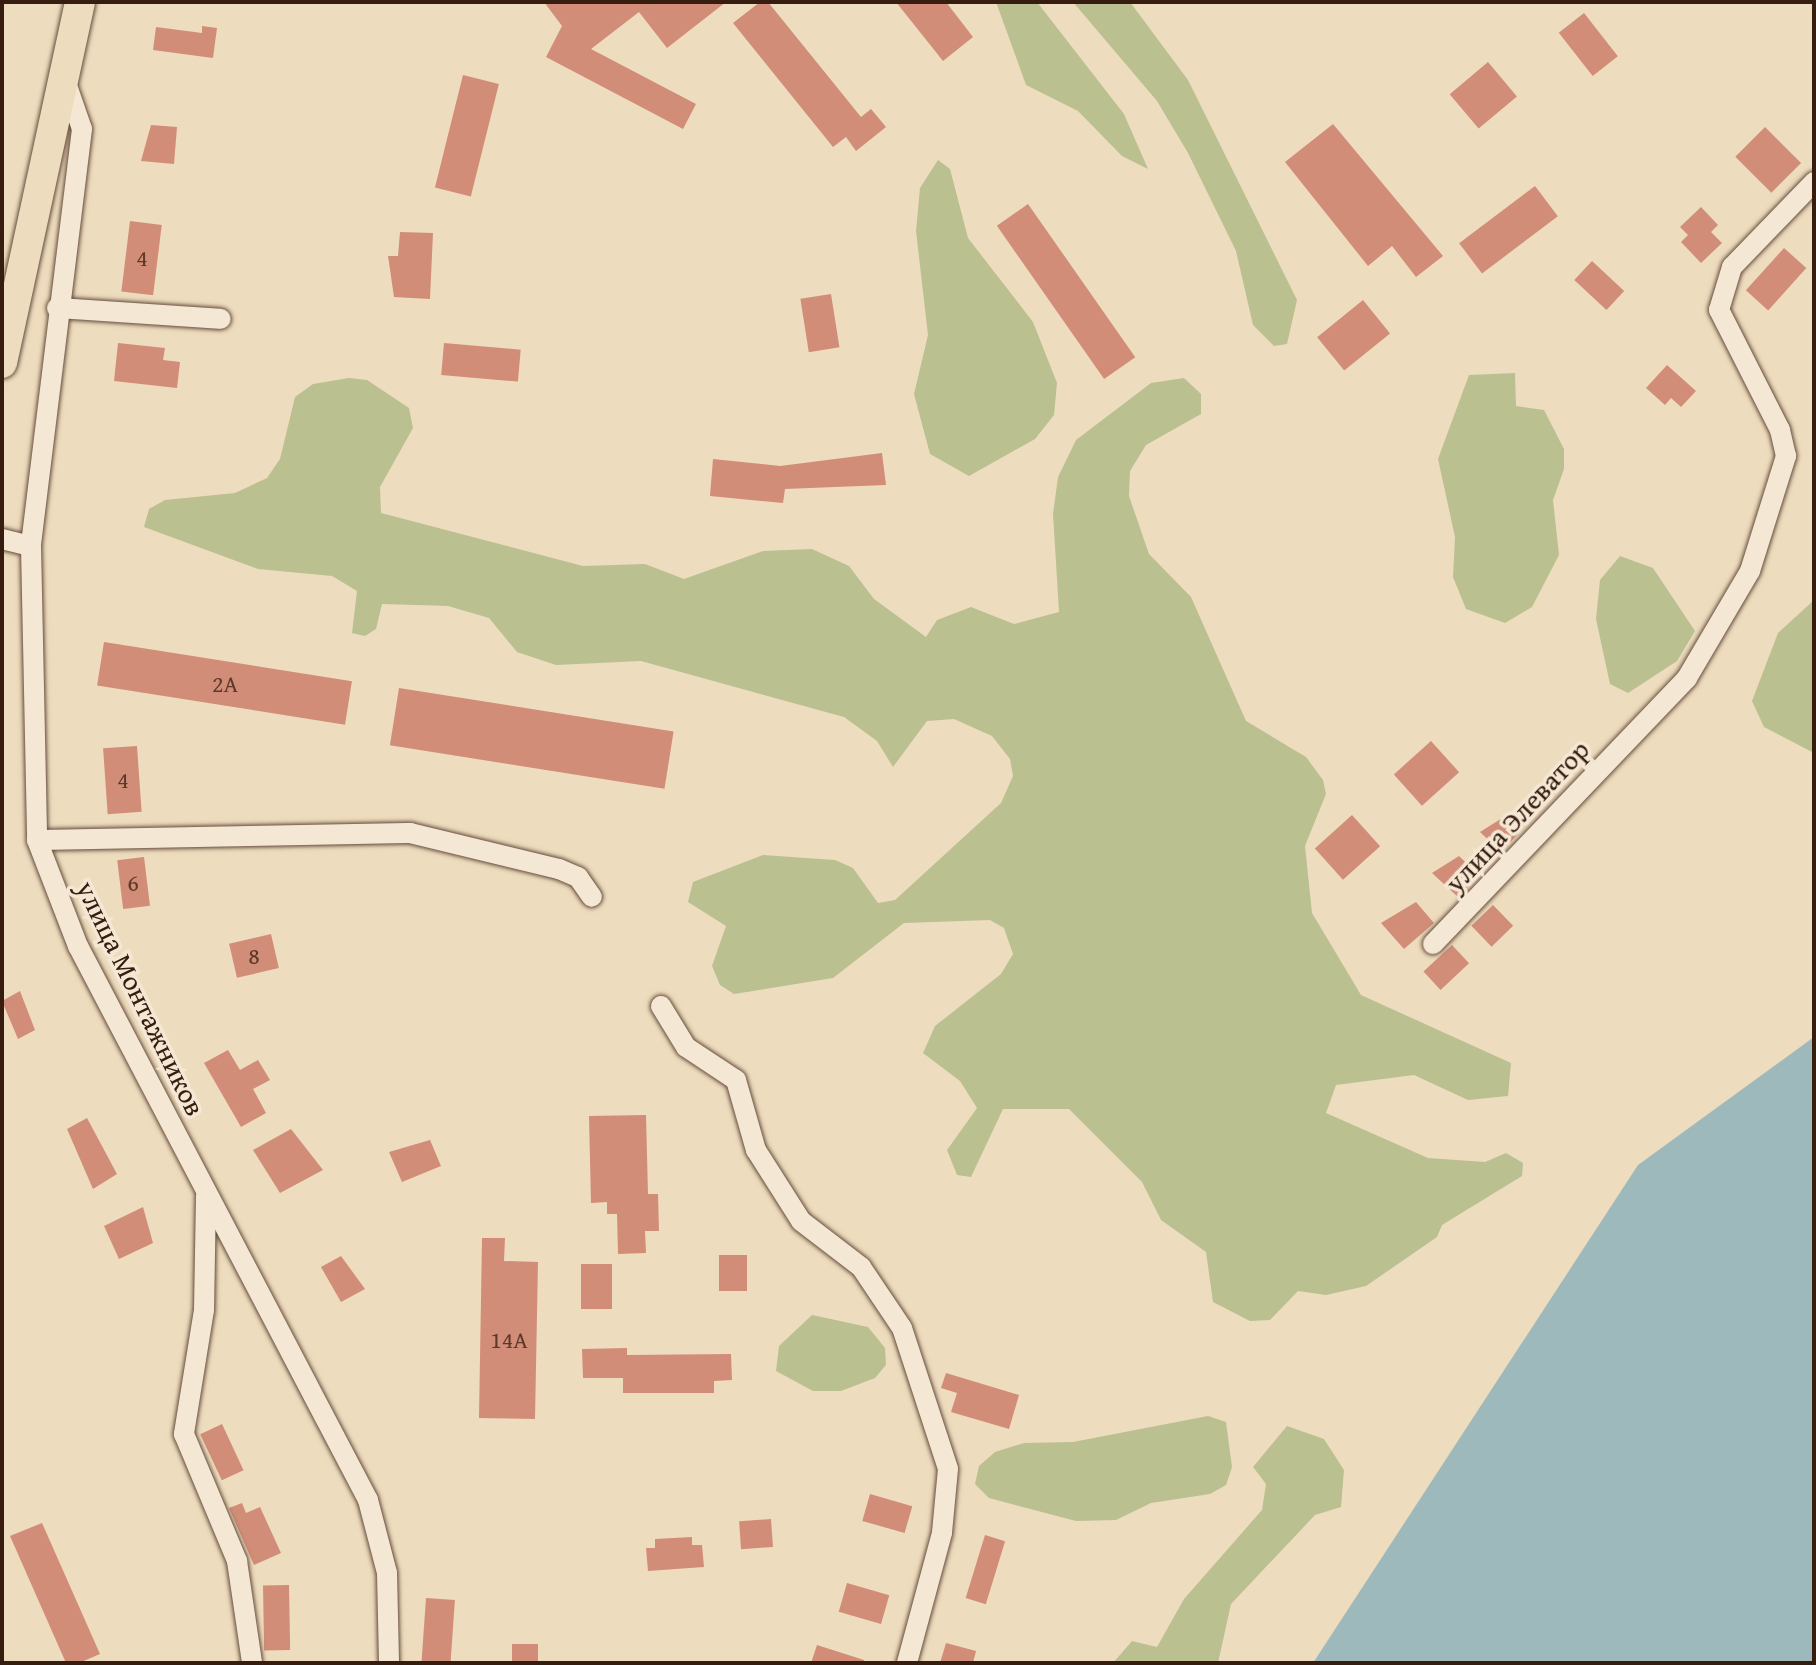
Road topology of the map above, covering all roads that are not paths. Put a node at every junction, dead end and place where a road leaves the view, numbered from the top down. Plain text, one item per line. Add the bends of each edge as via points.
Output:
1 (80, 2) edge
2 (64, 77) junction
3 (1814, 182) edge
4 (57, 308) junction
5 (221, 319) dead end
6 (2, 363) edge
7 (2, 539) edge
8 (31, 546) junction
9 (37, 840) junction
10 (592, 897) dead end
11 (1433, 944) dead end
12 (661, 1006) dead end
13 (207, 1192) junction
14 (252, 1663) edge
15 (389, 1663) edge
16 (907, 1663) edge

1 - 2 highway
2 - 4 street, улица Монтажников via 82,129
2 - 6 highway
3 - 11 street, улица Элеватор via 1732,267 1719,310 1780,430 1782,478 1750,571 1687,678
4 - 5 street
4 - 8 street, улица Монтажников
7 - 8 street
8 - 9 street, улица Монтажников
9 - 10 street via 410,833 559,869 578,877
9 - 13 street, улица Монтажников via 78,946
12 - 16 street via 686,1047 736,1080 756,1150 801,1221 861,1267 892,1305 945,1447 942,1533
13 - 14 street via 204,1310 184,1434 237,1561
13 - 15 street, улица Монтажников via 368,1500 387,1573

